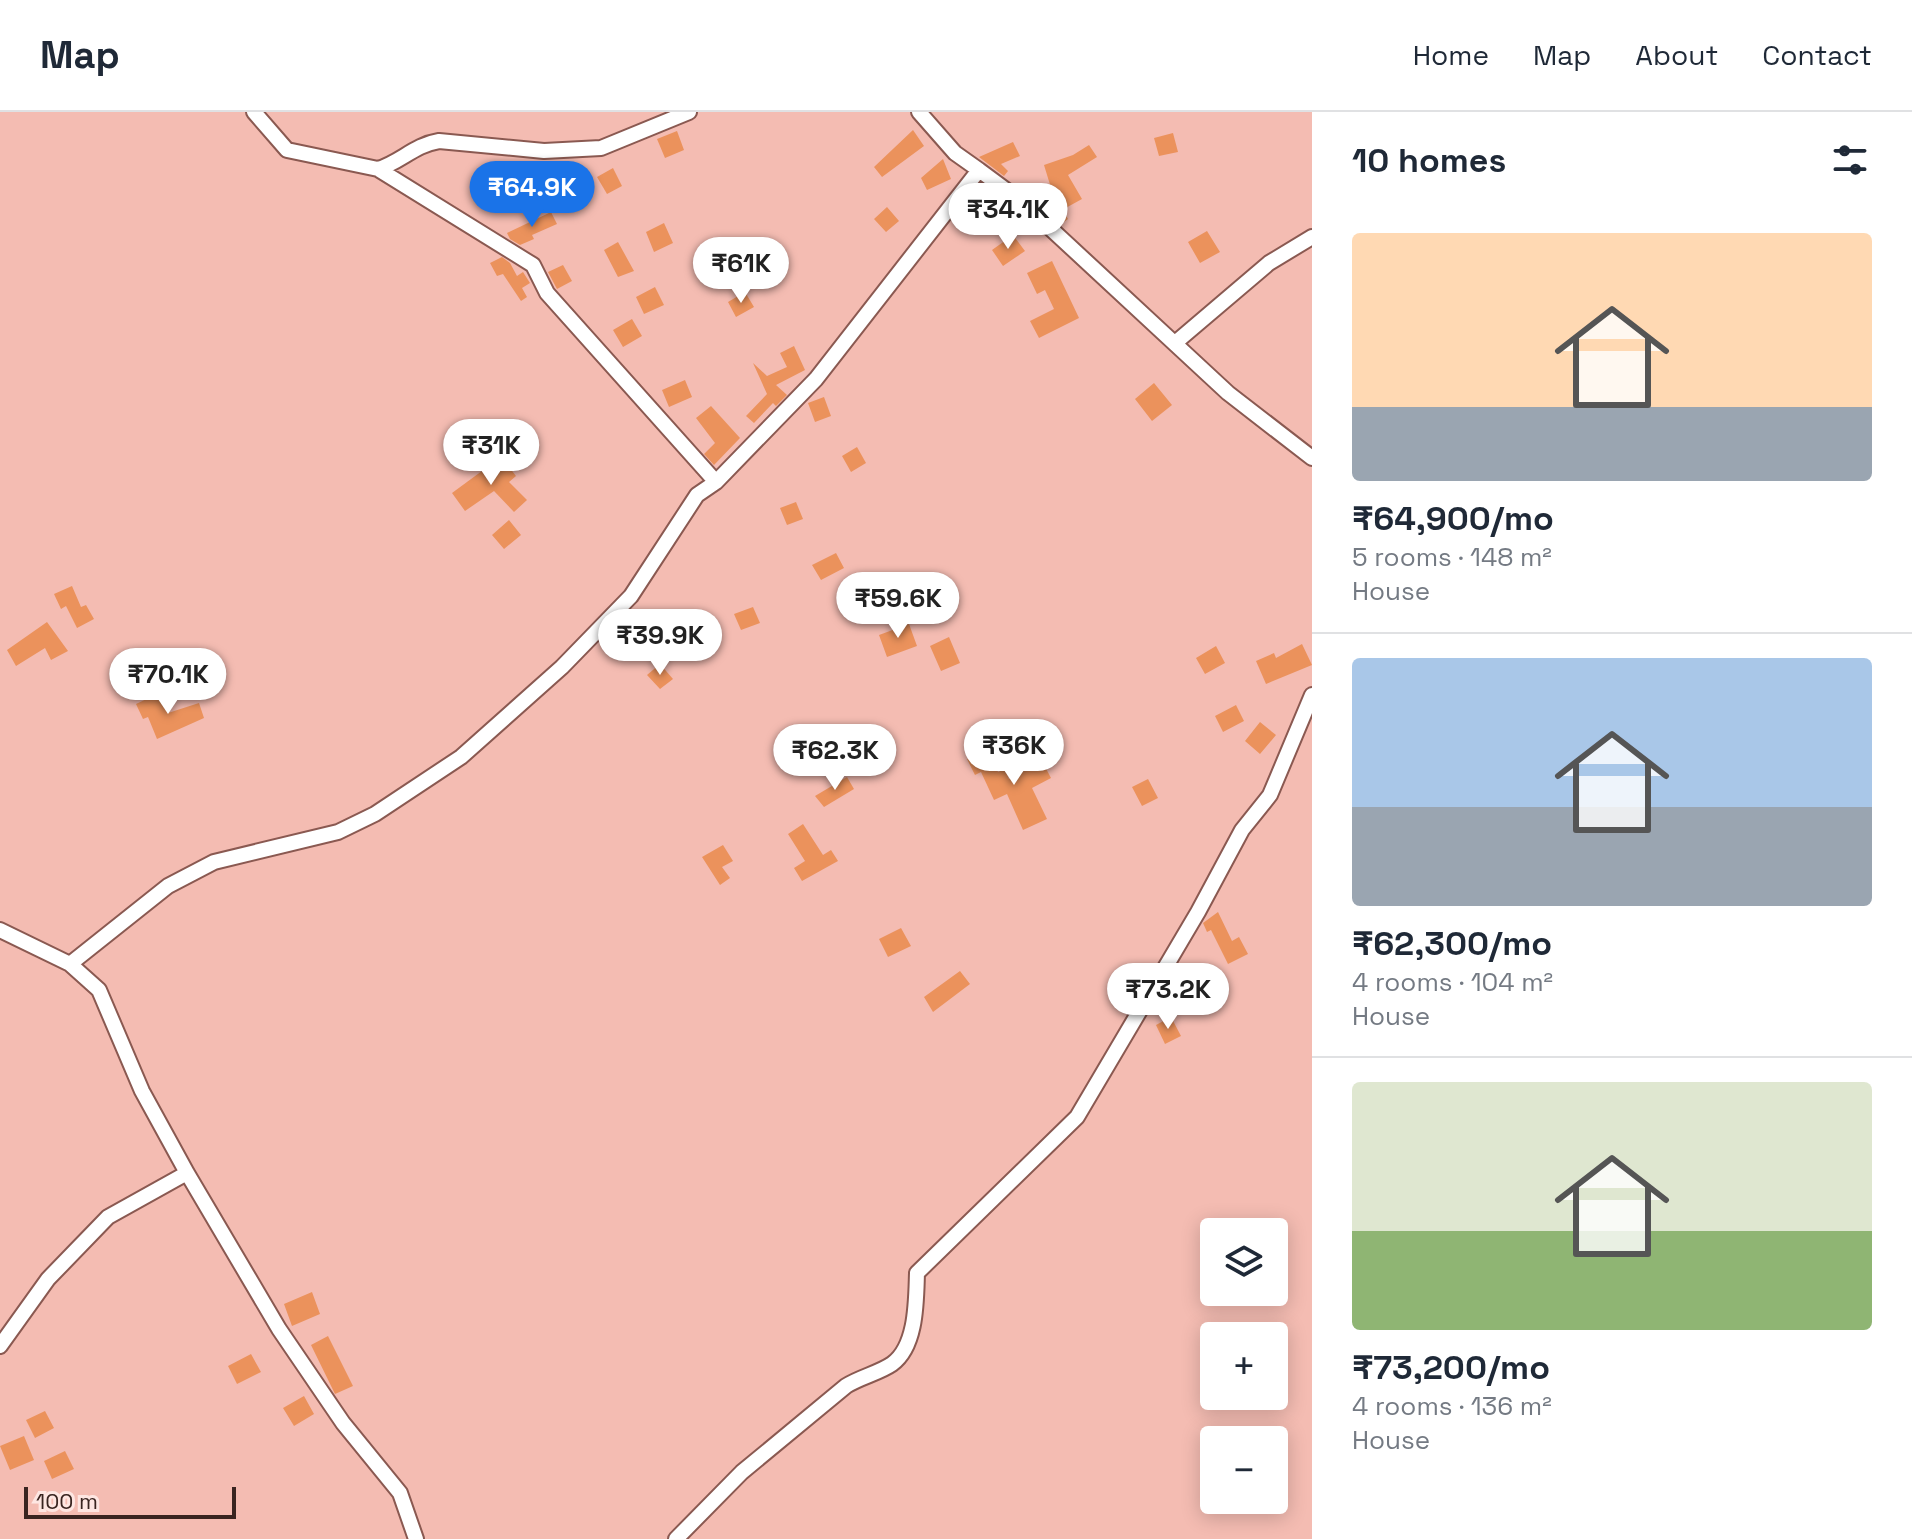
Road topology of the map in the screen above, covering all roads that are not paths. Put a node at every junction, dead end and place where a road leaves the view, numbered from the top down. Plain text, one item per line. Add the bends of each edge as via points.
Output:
1 (254, 112) edge
2 (689, 112) edge
3 (919, 112) edge
4 (378, 169) junction
5 (979, 170) junction
6 (1312, 237) edge
7 (1175, 343) junction
8 (1312, 458) edge
9 (716, 482) junction
10 (1312, 695) edge
11 (0, 930) edge
12 (70, 964) junction
13 (187, 1173) junction
14 (0, 1346) edge
15 (416, 1539) edge
16 (676, 1539) edge

1 - 4 street via 287,150
2 - 4 street via 601,148 544,151 439,141 425,143
3 - 5 street via 955,153
4 - 9 street via 533,265 547,293
5 - 7 street via 1022,202
5 - 9 street via 816,379
6 - 7 street via 1269,263
7 - 8 street via 1228,393
9 - 12 street via 697,495 631,596 562,667 461,757 338,832 214,862 168,886
10 - 16 street via 1270,795 1242,830 1077,1117 917,1273 916,1310 908,1339 893,1364 846,1386 742,1472
11 - 12 street
12 - 13 street via 99,990 142,1091
13 - 14 street via 108,1217 48,1279
13 - 15 street via 279,1329 343,1423 400,1493

